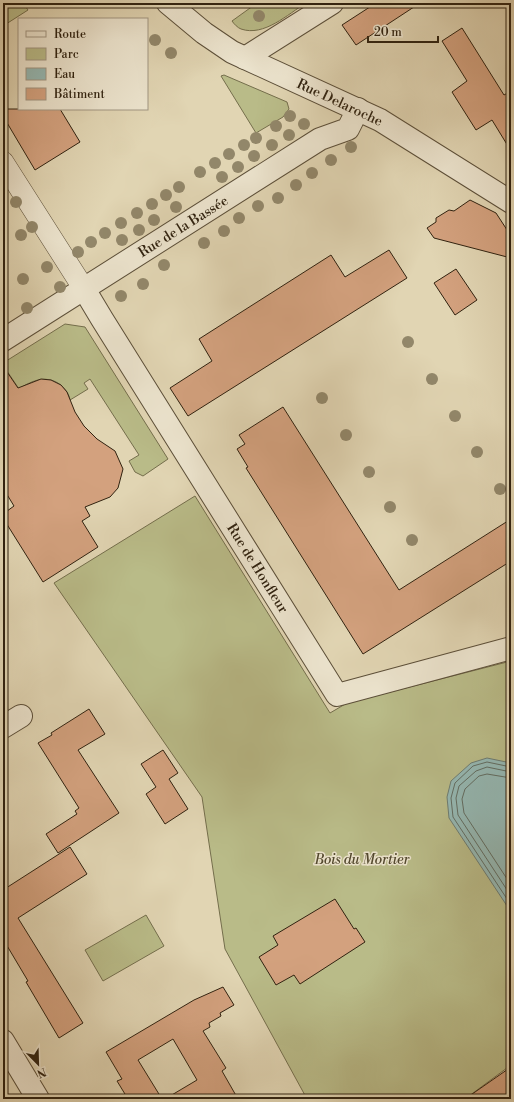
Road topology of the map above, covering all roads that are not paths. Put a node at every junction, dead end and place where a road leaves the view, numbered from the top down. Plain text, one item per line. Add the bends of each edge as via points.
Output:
1 (168, 3) edge
2 (332, 3) edge
3 (246, 58) junction
4 (358, 110) junction
5 (3, 162) edge
6 (511, 202) edge
7 (84, 289) junction
8 (3, 340) edge
9 (511, 648) edge
10 (21, 716) dead end
11 (3, 727) edge
12 (3, 1041) edge
13 (38, 1099) edge

1 - 3 street, Rue Delaroche via 204,33
2 - 3 street
3 - 4 street, Rue Delaroche
4 - 6 street, Rue Delaroche via 380,120
4 - 7 street, Rue de la Bassée via 348,129 320,139
5 - 7 street
7 - 8 street, Rue de la Bassée
7 - 9 street, Rue de Honfleur via 337,695
10 - 11 street
12 - 13 street

